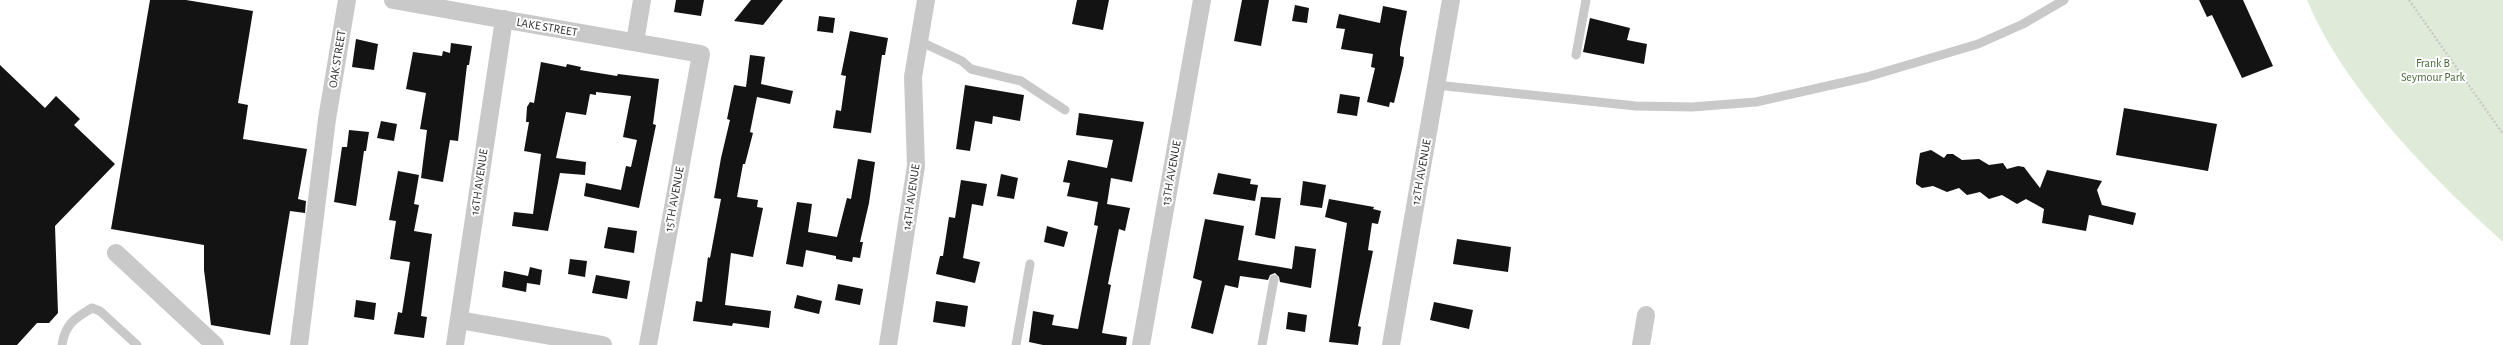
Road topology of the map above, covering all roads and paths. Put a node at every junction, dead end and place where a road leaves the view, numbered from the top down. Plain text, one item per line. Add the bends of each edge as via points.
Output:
1 (347, 0) edge
2 (393, 0) edge
3 (642, 0) edge
4 (926, 0) edge
5 (1202, 0) edge
6 (1451, 0) edge
7 (1586, 0) edge
8 (2064, 0) edge
9 (2409, 0) edge
10 (504, 19) junction
11 (635, 42) junction
12 (919, 42) junction
13 (701, 54) joint
14 (1576, 55) dead end
15 (1436, 85) junction
16 (1065, 110) dead end
17 (2503, 134) edge
18 (116, 253) dead end
19 (1030, 264) dead end
20 (1274, 279) dead end
21 (1646, 314) dead end
22 (459, 320) junction
23 (62, 345) edge
24 (137, 345) edge
25 (215, 345) edge
26 (298, 345) edge
27 (454, 345) edge
28 (603, 345) edge
29 (648, 345) edge
30 (888, 345) edge
31 (1016, 345) edge
32 (1141, 345) edge
33 (1262, 345) edge
34 (1392, 345) edge
35 (1641, 345) edge

1 - 26 street, OAK STREET via 327,119
2 - 10 street, LAKE STREET
3 - 11 street
4 - 12 street, 14TH AVENUE
5 - 32 street, 13TH AVENUE
6 - 15 street, 12TH AVENUE
7 - 14 lane
8 - 15 lane via 2023,24 1978,44 1867,77 1756,102 1684,107 1636,106
9 - 17 path
10 - 11 street, LAKE STREET
10 - 22 street, 16TH AVENUE
11 - 13 street, LAKE STREET
12 - 16 lane via 962,61 971,69 1021,81
12 - 30 street, 14TH AVENUE via 913,77 916,166
13 - 29 street, 15TH AVENUE
15 - 34 street, 12TH AVENUE
18 - 25 street
19 - 31 lane
20 - 33 lane
21 - 35 street
22 - 27 street, 16TH AVENUE
22 - 28 street
23 - 24 lane via 64,331 78,316 92,308 100,311

